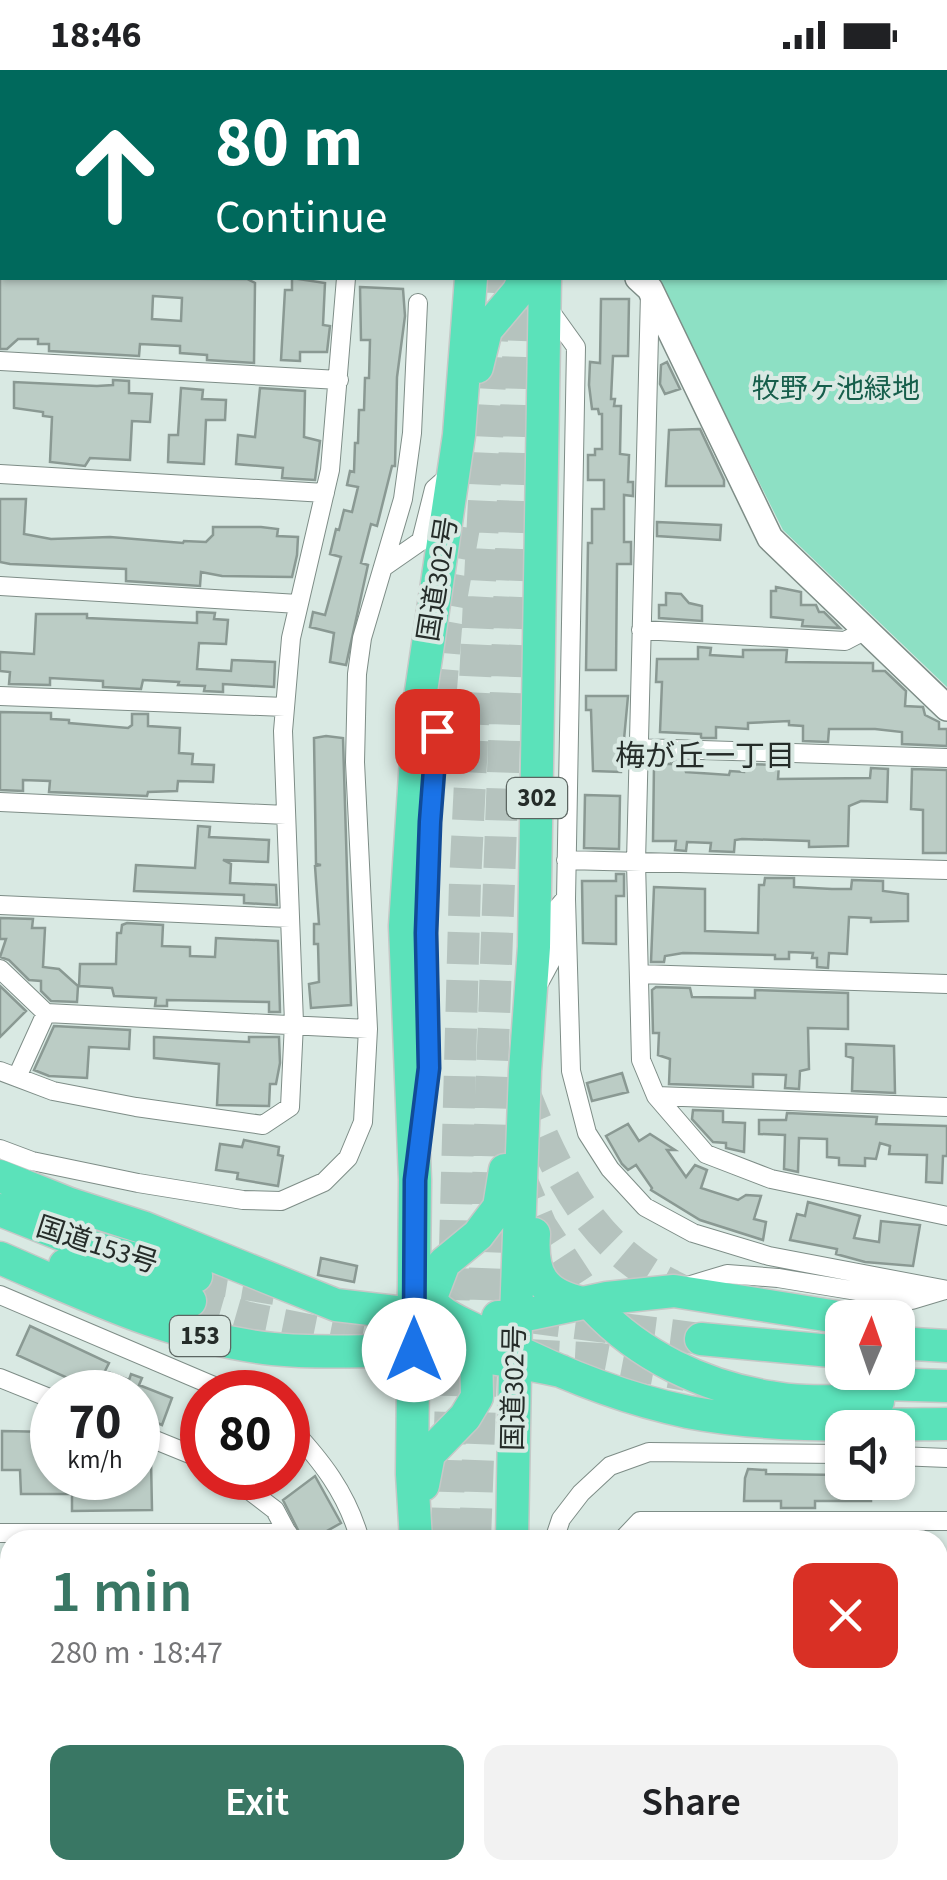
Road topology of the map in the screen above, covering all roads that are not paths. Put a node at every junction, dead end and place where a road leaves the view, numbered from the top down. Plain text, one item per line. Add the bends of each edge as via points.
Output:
1 (346, 280) edge
2 (471, 280) edge
3 (644, 283) edge
4 (538, 286) edge
5 (418, 303) dead end
6 (0, 361) edge
7 (338, 380) junction
8 (462, 403) junction
9 (528, 442) dead end
10 (455, 470) junction
11 (0, 474) edge
12 (324, 493) junction
13 (385, 566) junction
14 (0, 586) edge
15 (298, 604) junction
16 (641, 630) junction
17 (866, 630) junction
18 (0, 696) edge
19 (440, 701) tunnel mouth
20 (285, 708) junction
21 (947, 708) edge
22 (639, 748) junction
23 (947, 758) edge
24 (0, 802) edge
25 (286, 815) junction
26 (566, 860) junction
27 (636, 862) junction
28 (947, 870) edge
29 (566, 899) junction
30 (0, 905) edge
31 (290, 918) junction
32 (534, 947) junction
33 (0, 969) edge
34 (639, 974) junction
35 (947, 984) edge
36 (532, 1000) junction
37 (46, 1013) junction
38 (294, 1023) junction
39 (368, 1029) junction
40 (526, 1071) junction
41 (8, 1074) edge
42 (656, 1096) junction
43 (947, 1107) edge
44 (0, 1148) edge
45 (0, 1176) edge
46 (415, 1180) junction
47 (0, 1210) edge
48 (947, 1216) edge
49 (0, 1235) edge
50 (0, 1258) edge
51 (947, 1290) edge
52 (674, 1291) junction
53 (0, 1295) edge
54 (425, 1305) junction
55 (588, 1305) junction
56 (720, 1311) tunnel mouth
57 (825, 1315) edge
58 (516, 1317) junction
59 (915, 1324) edge
60 (947, 1325) edge
61 (825, 1333) edge
62 (701, 1338) tunnel mouth
63 (915, 1344) edge
64 (947, 1346) edge
65 (414, 1350) junction
66 (825, 1350) edge
67 (915, 1355) edge
68 (947, 1356) edge
69 (501, 1362) junction
70 (180, 1372) edge
71 (0, 1378) edge
72 (700, 1378) tunnel mouth
73 (947, 1386) edge
74 (30, 1390) edge
75 (947, 1402) edge
76 (725, 1417) junction
77 (947, 1424) edge
78 (825, 1441) edge
79 (310, 1448) edge
80 (825, 1454) edge
81 (915, 1457) edge
82 (947, 1458) edge
83 (262, 1500) edge
84 (947, 1521) edge
85 (286, 1530) edge
86 (357, 1530) edge
87 (416, 1530) edge
88 (417, 1530) edge
89 (489, 1530) edge
90 (511, 1530) edge
91 (557, 1530) edge
92 (632, 1530) edge

1 - 7 street
2 - 8 highway, 国道302号 / 302
3 - 16 street
3 - 17 street via 770,538
4 - 8 highway via 518,292 486,330
4 - 26 street via 576,347
4 - 32 highway, 国道302号 / 302
5 - 13 street via 412,433
6 - 7 street
7 - 12 street
8 - 10 highway, 国道302号 / 302
9 - 32 highway via 517,840
10 - 13 street via 434,489 421,540
10 - 46 highway, 国道302号 / 302 via 420,698 410,813 405,926
11 - 12 street
12 - 15 street
13 - 39 street via 357,674
14 - 15 street
15 - 20 street
16 - 17 street via 845,641
16 - 22 street
17 - 21 street
18 - 20 street
19 - 46 highway via 426,914 429,1068
20 - 25 street
22 - 23 street
22 - 27 street
24 - 25 street
25 - 31 street
26 - 27 street
26 - 29 street
27 - 28 street
27 - 34 street
29 - 36 street via 554,912 552,959
29 - 51 street via 577,1103 610,1169 645,1206 693,1233 770,1256
30 - 31 street
31 - 38 street
32 - 36 highway, 国道302号 / 302
33 - 37 street
34 - 35 street
34 - 42 street via 640,1060
36 - 40 highway, 国道302号 / 302
36 - 54 highway, 302 via 515,1057 499,1207 444,1262
37 - 38 street
37 - 41 street
38 - 39 street
38 - 41 street via 290,1107 263,1126 136,1107
39 - 44 street via 364,1122 348,1158 324,1182 281,1201 138,1183
40 - 55 highway, 302 via 536,1109 535,1268 550,1290
40 - 58 highway, 国道302号 / 302
42 - 43 street
42 - 48 street via 706,1154 771,1179
45 - 54 highway, 153 via 336,1305
46 - 54 highway, 国道302号 / 302
47 - 49 highway, 国道153号 / 153 via 193,1289 88,1274
50 - 65 highway, 153 via 184,1332 270,1349
51 - 52 street via 912,1300 727,1274
52 - 55 highway, 153
52 - 57 highway, 153
53 - 70 street
54 - 58 highway, 153
54 - 65 highway, 国道302号 / 302
54 - 69 highway, 153
55 - 58 highway, 153
55 - 75 highway via 659,1360 700,1379 772,1398
56 - 61 highway
58 - 69 highway
59 - 60 highway
62 - 66 highway
63 - 64 highway
65 - 69 highway, 153
65 - 87 highway, 国道302号 / 302
67 - 68 highway
69 - 76 highway, 153 via 561,1371
69 - 88 highway, 302 via 465,1417 429,1454
69 - 89 highway
69 - 90 highway, 国道302号
71 - 74 street
72 - 73 highway
76 - 77 highway, 153
76 - 78 street via 765,1437
79 - 86 street via 325,1464
80 - 91 street via 649,1452 610,1466 580,1492
81 - 82 street
83 - 85 street
84 - 92 street via 640,1522

